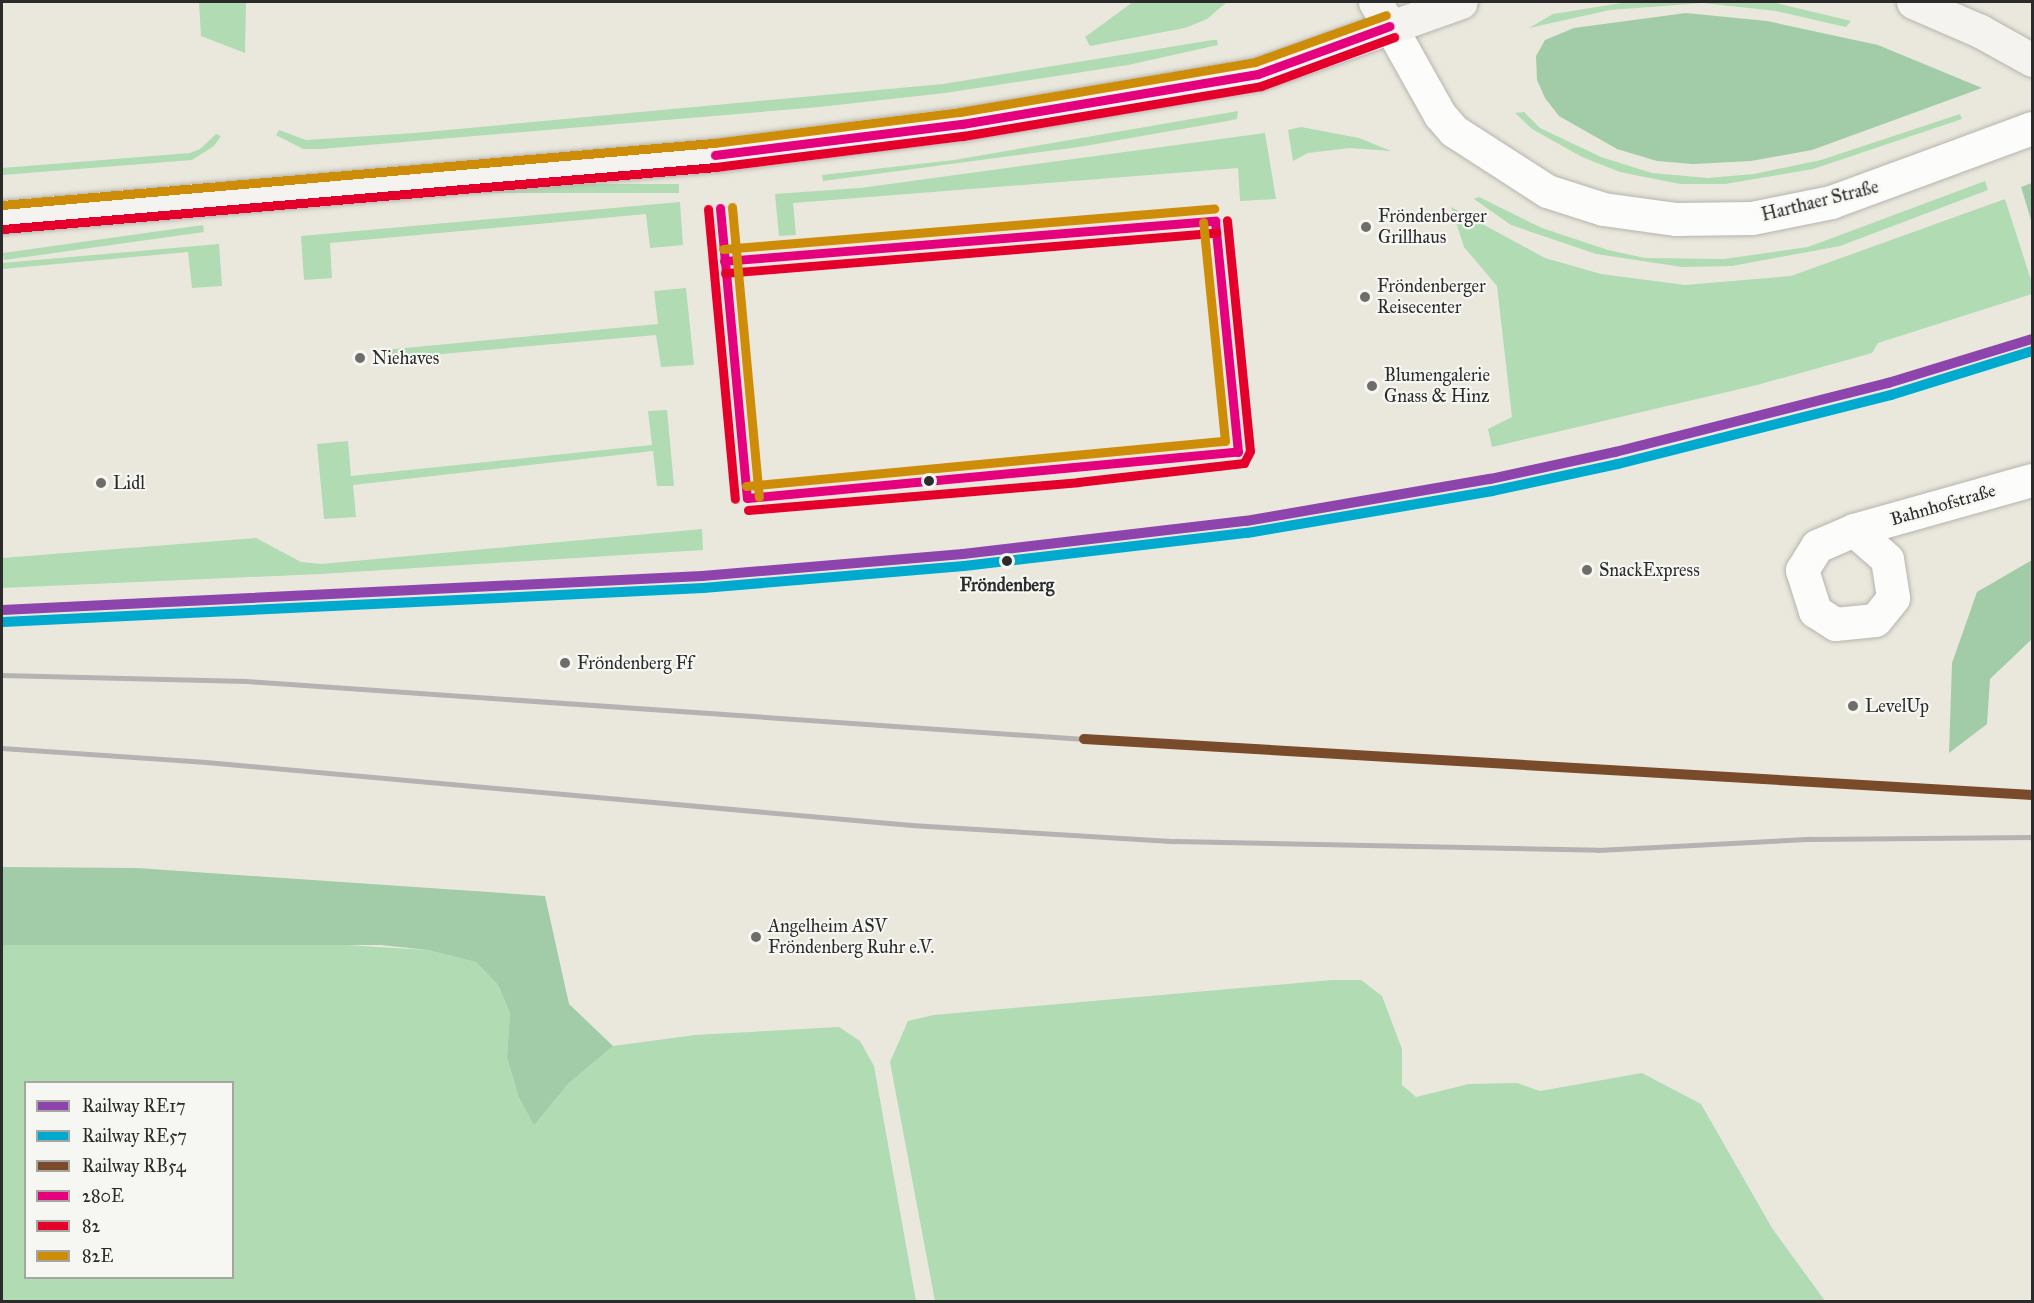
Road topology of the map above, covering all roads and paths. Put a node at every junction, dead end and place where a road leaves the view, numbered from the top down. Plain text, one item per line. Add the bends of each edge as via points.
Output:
1 (1461, 2) edge
2 (1913, 2) edge
3 (1382, 14) edge
4 (2032, 60) edge
5 (2032, 129) edge
6 (2, 217) edge
7 (2032, 480) edge
8 (1854, 530) dead end

1 - 3 main road
2 - 4 main road via 1980,31
3 - 5 street, Harthaer Straße via 1440,115 1454,131 1547,190 1604,209 1676,219 1752,218 1831,202
3 - 6 main road via 1258,74 963,124 715,154
7 - 8 street, Bahnhofstraße

